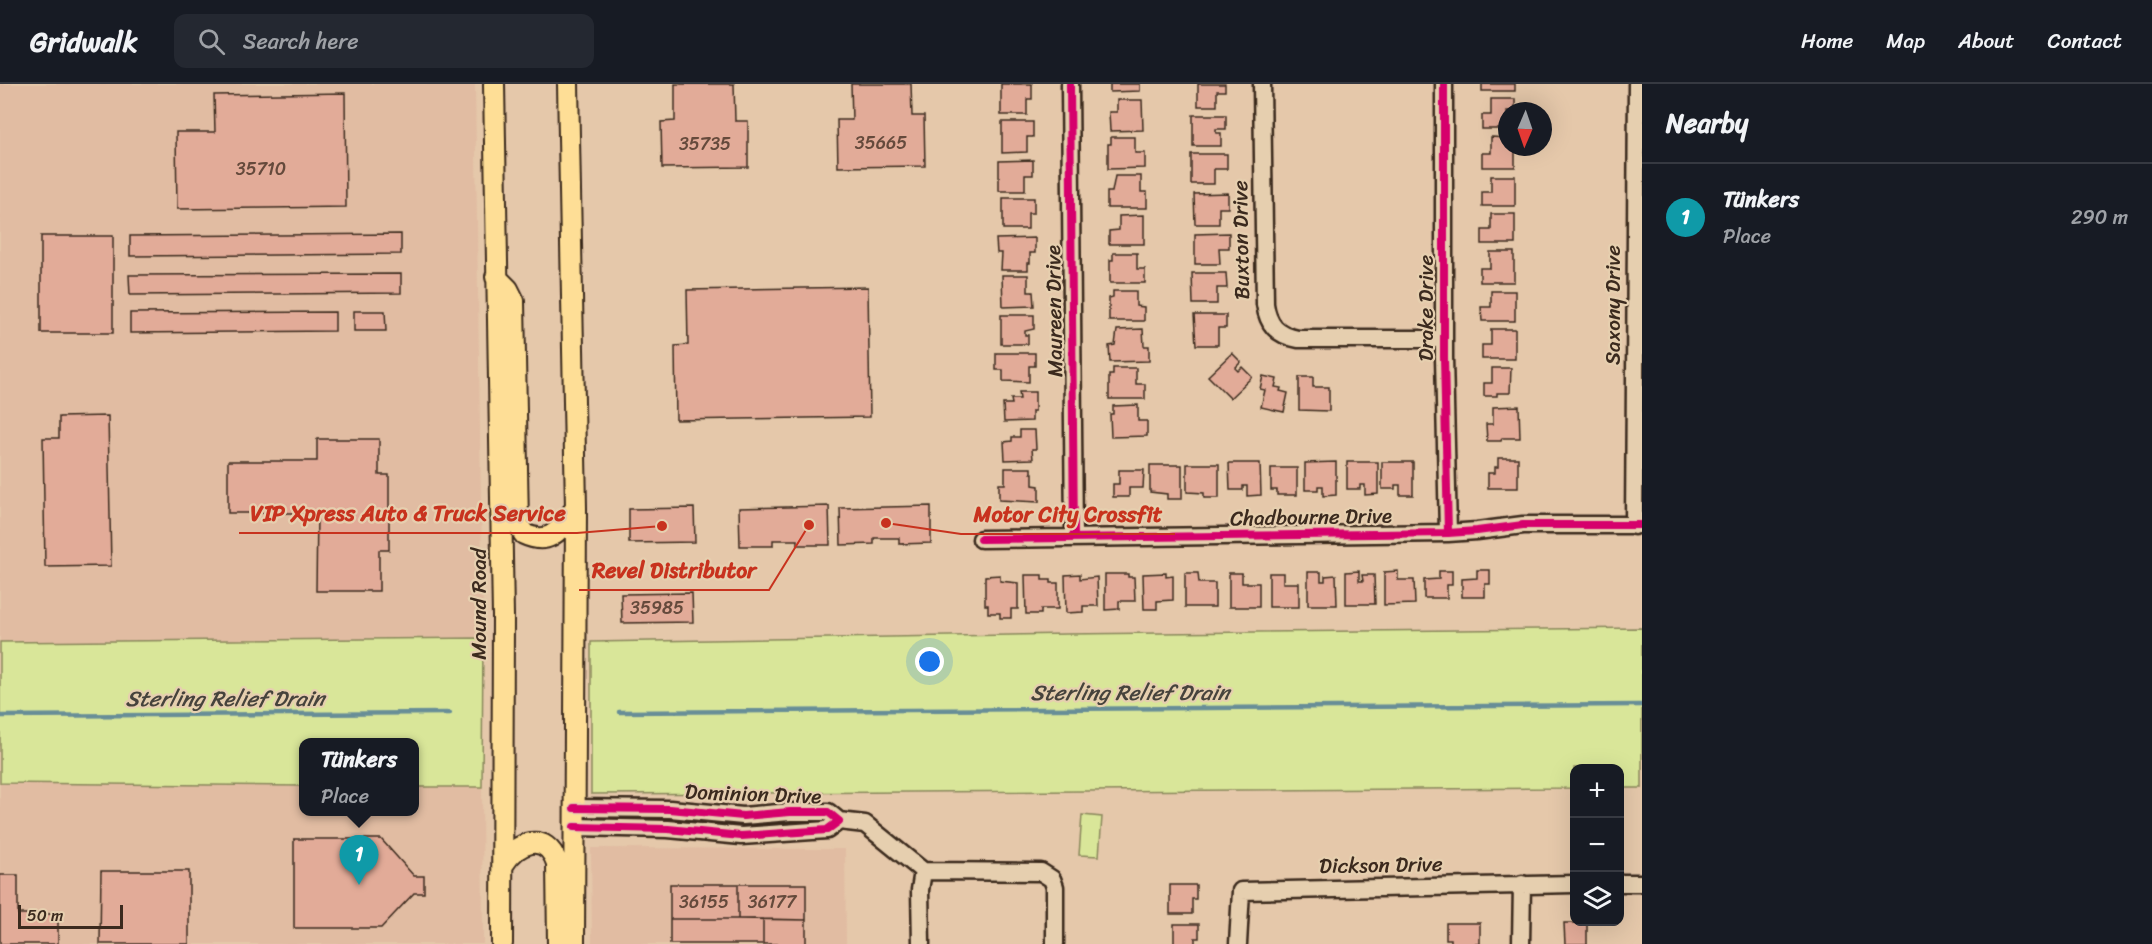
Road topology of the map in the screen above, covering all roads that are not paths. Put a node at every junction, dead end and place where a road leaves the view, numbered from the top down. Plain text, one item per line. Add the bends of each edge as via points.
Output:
1 (494, 84) edge
2 (568, 84) edge
3 (1070, 84) edge
4 (1262, 84) edge
5 (1444, 84) edge
6 (1637, 84) edge
7 (496, 277) junction
8 (1444, 339) junction
9 (576, 508) junction
10 (1638, 526) edge
11 (1448, 533) junction
12 (1074, 538) junction
13 (981, 539) dead end
14 (574, 817) junction
15 (503, 865) junction
16 (923, 871) junction
17 (1624, 883) edge
18 (1642, 883) edge
19 (1522, 884) junction
20 (1570, 884) edge
21 (502, 944) edge
22 (558, 944) edge
23 (574, 944) edge
24 (921, 944) edge
25 (1055, 944) edge
26 (1238, 944) edge
27 (1521, 944) edge

1 - 7 main road, Mound Road
2 - 9 main road
3 - 12 street, Maureen Drive
4 - 8 street, Buxton Drive via 1265,304 1269,323 1276,331 1298,339
5 - 8 street, Drake Drive
6 - 10 street, Saxony Drive
7 - 9 main road via 514,301 518,524 524,534 542,539 552,536
7 - 15 main road, Mound Road
8 - 11 street, Drake Drive
9 - 14 main road
10 - 11 street, Chadbourne Drive via 1523,525
11 - 12 street, Chadbourne Drive
12 - 13 street, Chadbourne Drive
14 - 16 street, Dominion Drive via 741,836 826,830 839,821 865,824
14 - 23 main road
15 - 21 main road, Mound Road
15 - 22 main road via 518,847 531,843 545,846 555,856
16 - 24 street
16 - 25 street via 1041,872 1052,879 1055,887
17 - 18 street
19 - 20 street, Dickson Drive
19 - 26 street, Dickson Drive via 1241,891
19 - 27 street

